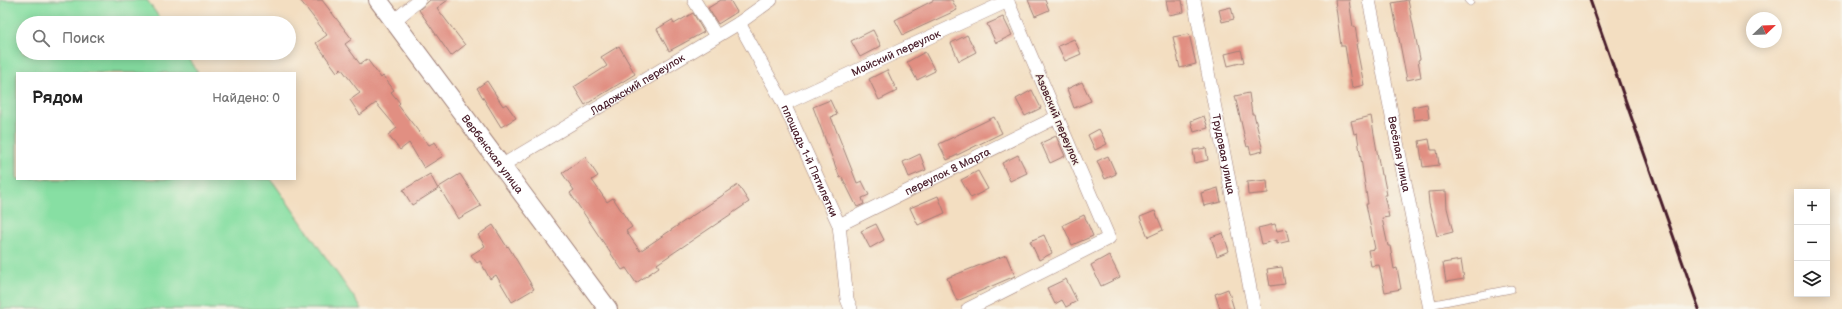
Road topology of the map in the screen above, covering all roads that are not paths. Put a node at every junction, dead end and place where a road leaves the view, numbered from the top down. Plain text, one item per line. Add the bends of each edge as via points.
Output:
1 (378, 0) edge
2 (419, 0) edge
3 (694, 0) edge
4 (771, 0) edge
5 (1195, 0) edge
6 (1369, 0) edge
7 (1007, 1) edge
8 (394, 21) junction
9 (739, 24) junction
10 (716, 36) junction
11 (784, 104) junction
12 (1057, 117) junction
13 (501, 166) junction
14 (839, 225) junction
15 (1511, 290) dead end
16 (1429, 307) edge
17 (607, 308) edge
18 (851, 309) edge
19 (968, 309) edge
20 (1254, 309) edge

1 - 8 main road, Вербенская улица
2 - 8 street
3 - 10 street
4 - 9 street, Ладожский переулок
5 - 20 street, Трудовая улица
6 - 16 street, Весёлая улица
7 - 11 street, Майский переулок
7 - 12 street, Азовский переулок
8 - 13 main road, Вербенская улица
9 - 10 street, Ладожский переулок
9 - 11 street, площадь 1-й Пятилетки
10 - 13 street, Ладожский переулок
11 - 14 street, площадь 1-й Пятилетки
12 - 14 street, переулок 8 Марта
12 - 19 street, Азовский переулок via 1109,238
13 - 17 main road, Вербенская улица
14 - 18 street, площадь 1-й Пятилетки via 847,299
15 - 16 lane

